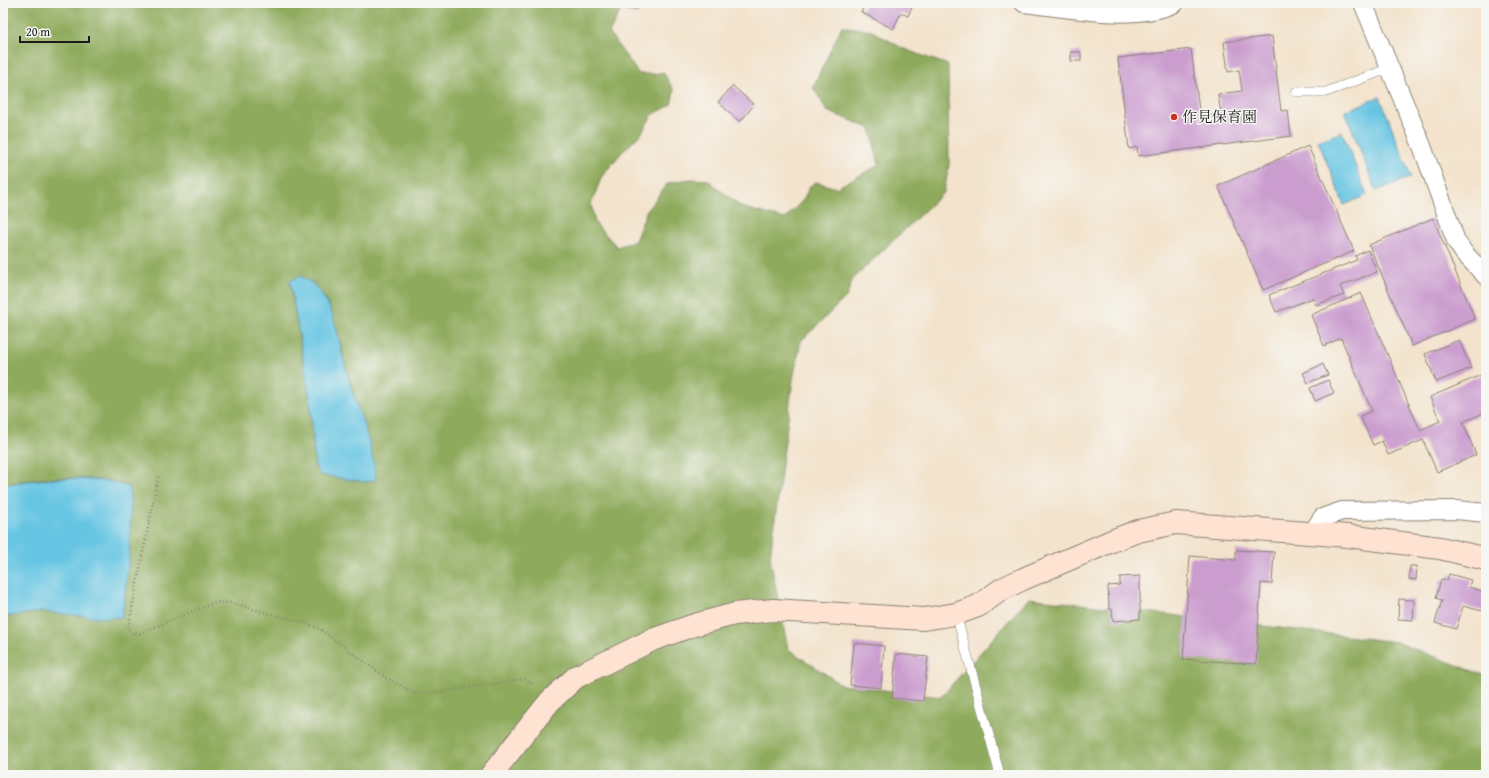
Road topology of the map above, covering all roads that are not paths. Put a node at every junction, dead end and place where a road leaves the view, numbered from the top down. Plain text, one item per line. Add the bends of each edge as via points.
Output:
1 (1024, 3) edge
2 (1175, 3) edge
3 (1364, 3) edge
4 (1390, 68) junction
5 (1296, 92) dead end
6 (1486, 276) edge
7 (1486, 513) edge
8 (1312, 533) junction
9 (1486, 559) edge
10 (956, 614) junction
11 (491, 775) edge
12 (1000, 775) edge

1 - 2 street via 1106,12 1145,11
3 - 4 street
4 - 5 lane via 1326,92
4 - 6 street via 1422,146 1456,241
7 - 8 street via 1456,510 1342,511 1322,518
8 - 9 street via 1434,547
8 - 10 street via 1193,523 1160,525 1114,540 1023,578 978,606
10 - 11 street via 924,618 773,610 735,614 694,625 629,650 576,677 550,701
10 - 12 lane

